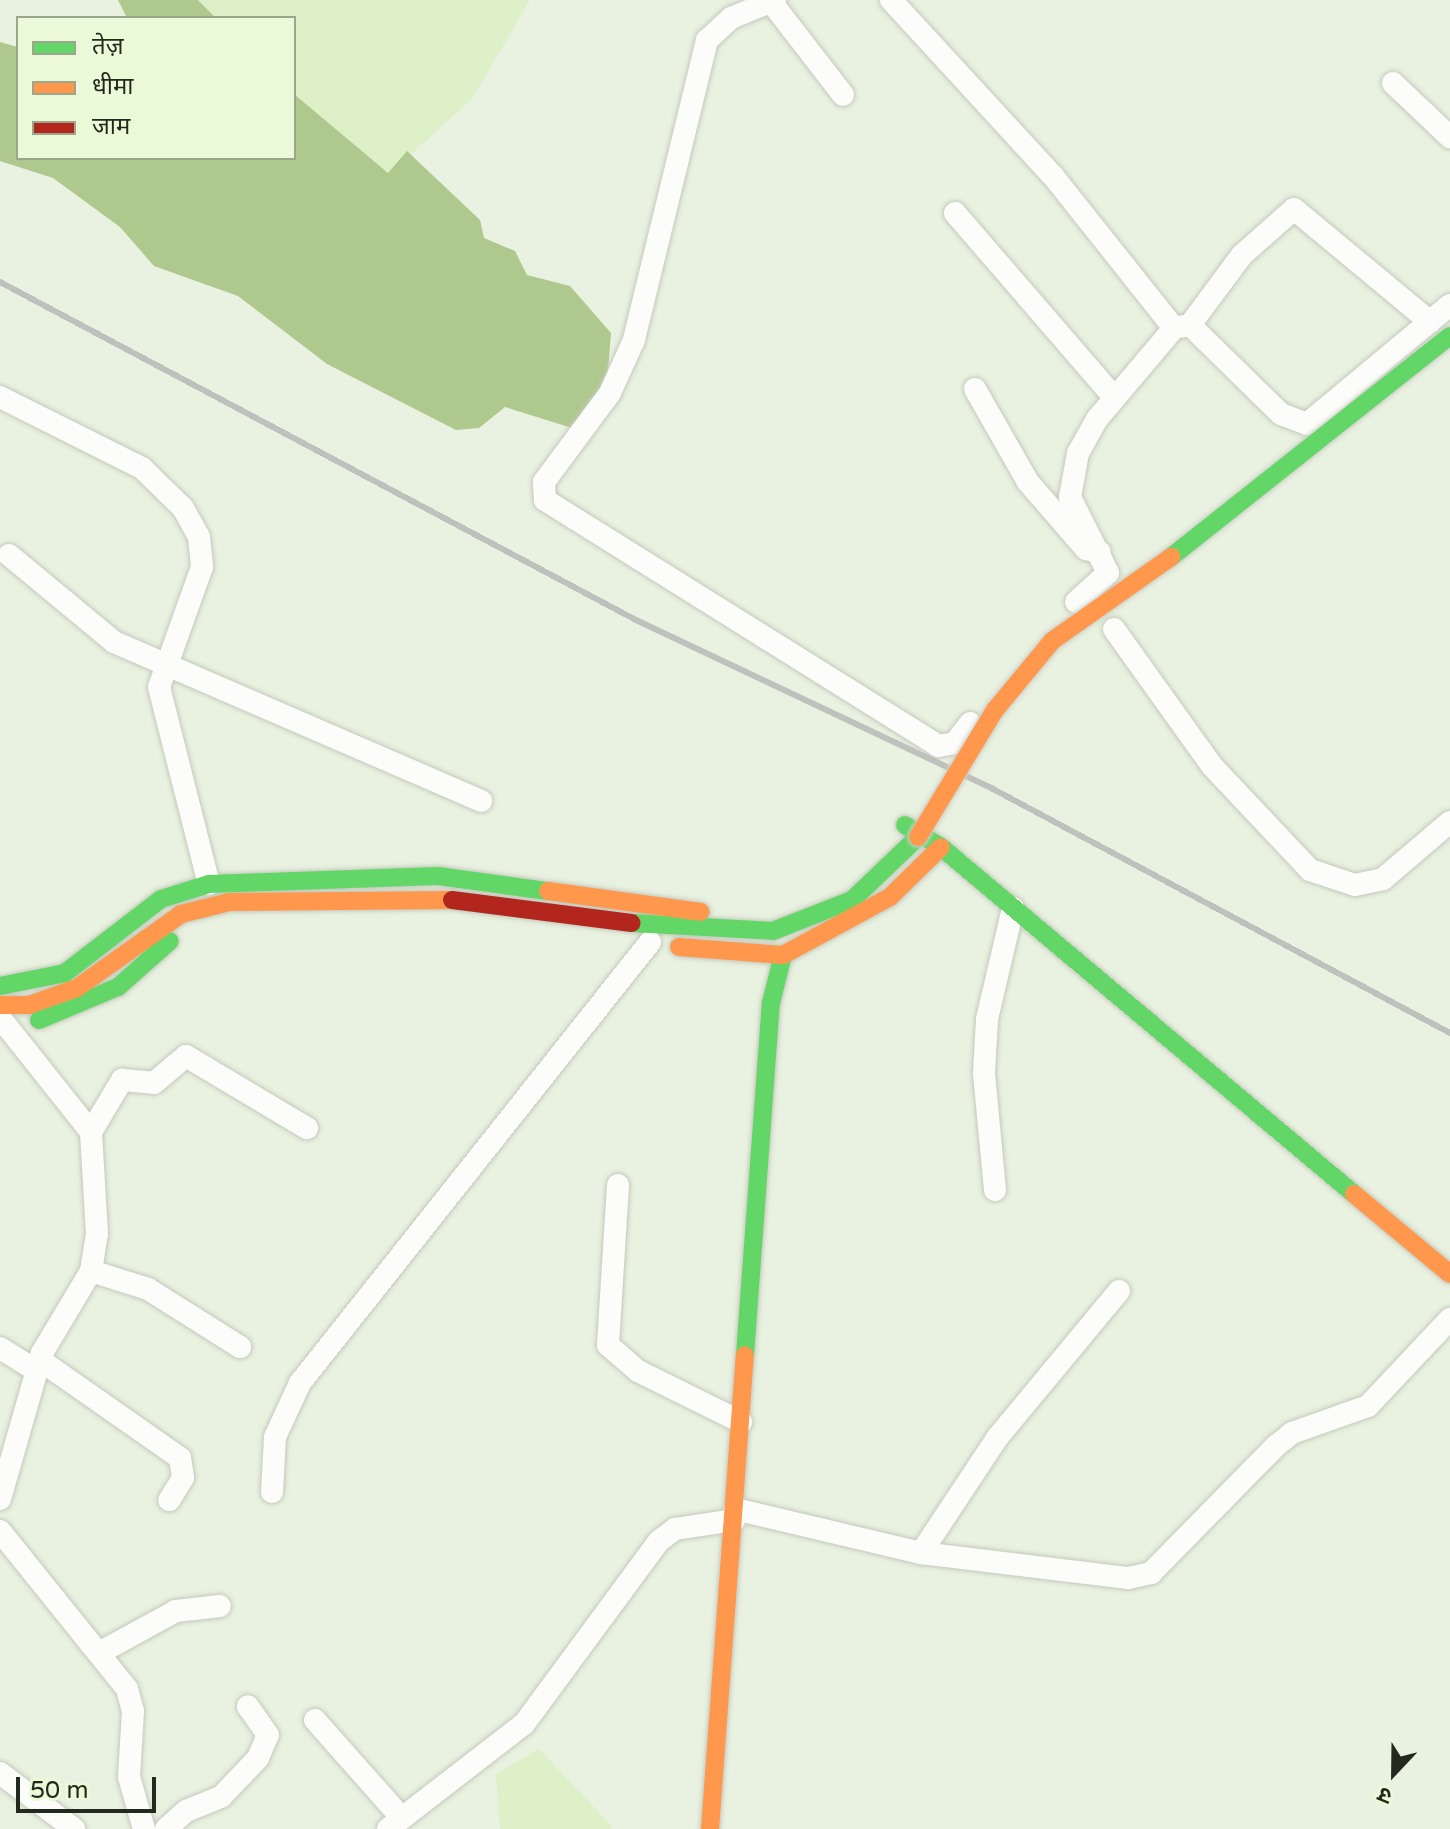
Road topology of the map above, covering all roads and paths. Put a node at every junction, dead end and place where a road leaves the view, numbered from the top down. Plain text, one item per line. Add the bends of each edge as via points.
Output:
1 (891, 0) edge
2 (774, 1) edge
3 (1393, 83) dead end
4 (843, 95) dead end
5 (1450, 137) edge
6 (955, 213) dead end
7 (1450, 305) edge
8 (1430, 322) junction
9 (1182, 327) junction
10 (1450, 336) edge
11 (975, 389) dead end
12 (0, 397) edge
13 (1114, 397) junction
14 (1101, 552) junction
15 (9, 555) dead end
16 (1114, 629) dead end
17 (165, 664) junction
18 (481, 801) dead end
19 (1450, 822) edge
20 (941, 847) junction
21 (209, 884) junction
22 (1013, 908) junction
23 (650, 942) junction
24 (756, 955) junction
25 (783, 955) junction
26 (0, 986) edge
27 (771, 1003) junction
28 (4, 1029) edge
29 (307, 1128) dead end
30 (91, 1132) junction
31 (618, 1185) dead end
32 (995, 1190) dead end
33 (91, 1271) junction
34 (1450, 1274) edge
35 (1119, 1291) dead end
36 (1450, 1319) edge
37 (240, 1347) dead end
38 (0, 1348) edge
39 (38, 1365) junction
40 (741, 1422) junction
41 (272, 1492) dead end
42 (0, 1499) edge
43 (169, 1500) dead end
44 (734, 1515) junction
45 (0, 1531) edge
46 (921, 1553) junction
47 (220, 1606) dead end
48 (101, 1652) junction
49 (248, 1706) dead end
50 (315, 1720) dead end
51 (0, 1773) edge
52 (394, 1822) edge
53 (74, 1829) edge
54 (144, 1829) edge
55 (166, 1829) edge
56 (710, 1829) edge

1 - 9 street via 1053,176
2 - 4 street
2 - 14 street via 731,18 707,40 634,340 610,393 544,482 545,500 938,746 955,743 1035,638 1106,578
3 - 5 street
6 - 13 street
7 - 8 street
8 - 9 street via 1300,424
8 - 9 street via 1294,209 1242,255
9 - 13 street
10 - 28 main road, bridge via 1233,513 1052,641 995,710 918,837 875,884 829,913 742,935 438,898 229,902 181,914 77,988 29,1005
11 - 14 street via 1035,491 1086,549
12 - 17 street via 142,468 183,508 199,537 202,567
13 - 14 street via 1078,453 1070,497
15 - 17 street via 90,628
16 - 19 street via 1212,766 1310,870 1355,885 1383,879
17 - 18 street
17 - 21 street via 163,709
20 - 21 main road via 908,822 865,868 773,918 438,876
20 - 22 main road
20 - 25 main road via 890,897
21 - 26 main road via 161,899 65,973
22 - 32 street via 987,1019 984,1073
22 - 34 main road
23 - 24 main road
23 - 28 main road via 436,914 231,918 181,932 118,987 81,1008
23 - 41 street via 300,1383 275,1437
24 - 25 main road
24 - 27 main road
25 - 27 main road
27 - 40 main road
28 - 30 street
29 - 30 street via 186,1056 154,1083 122,1080
30 - 33 street via 97,1234
31 - 40 street via 608,1345 638,1371
33 - 37 street via 148,1289
33 - 39 street
35 - 46 street via 997,1438
36 - 46 street via 1368,1406 1292,1433 1276,1446 1151,1573 1128,1578
38 - 39 street
39 - 42 street
39 - 43 street via 180,1458 183,1478
40 - 44 main road
44 - 46 street
44 - 52 street via 675,1529 659,1541 524,1724
44 - 56 main road
45 - 48 street
47 - 48 street via 176,1611
48 - 54 street via 133,1711 129,1777
49 - 55 street via 268,1735 258,1758 221,1797
50 - 52 street
51 - 53 street

